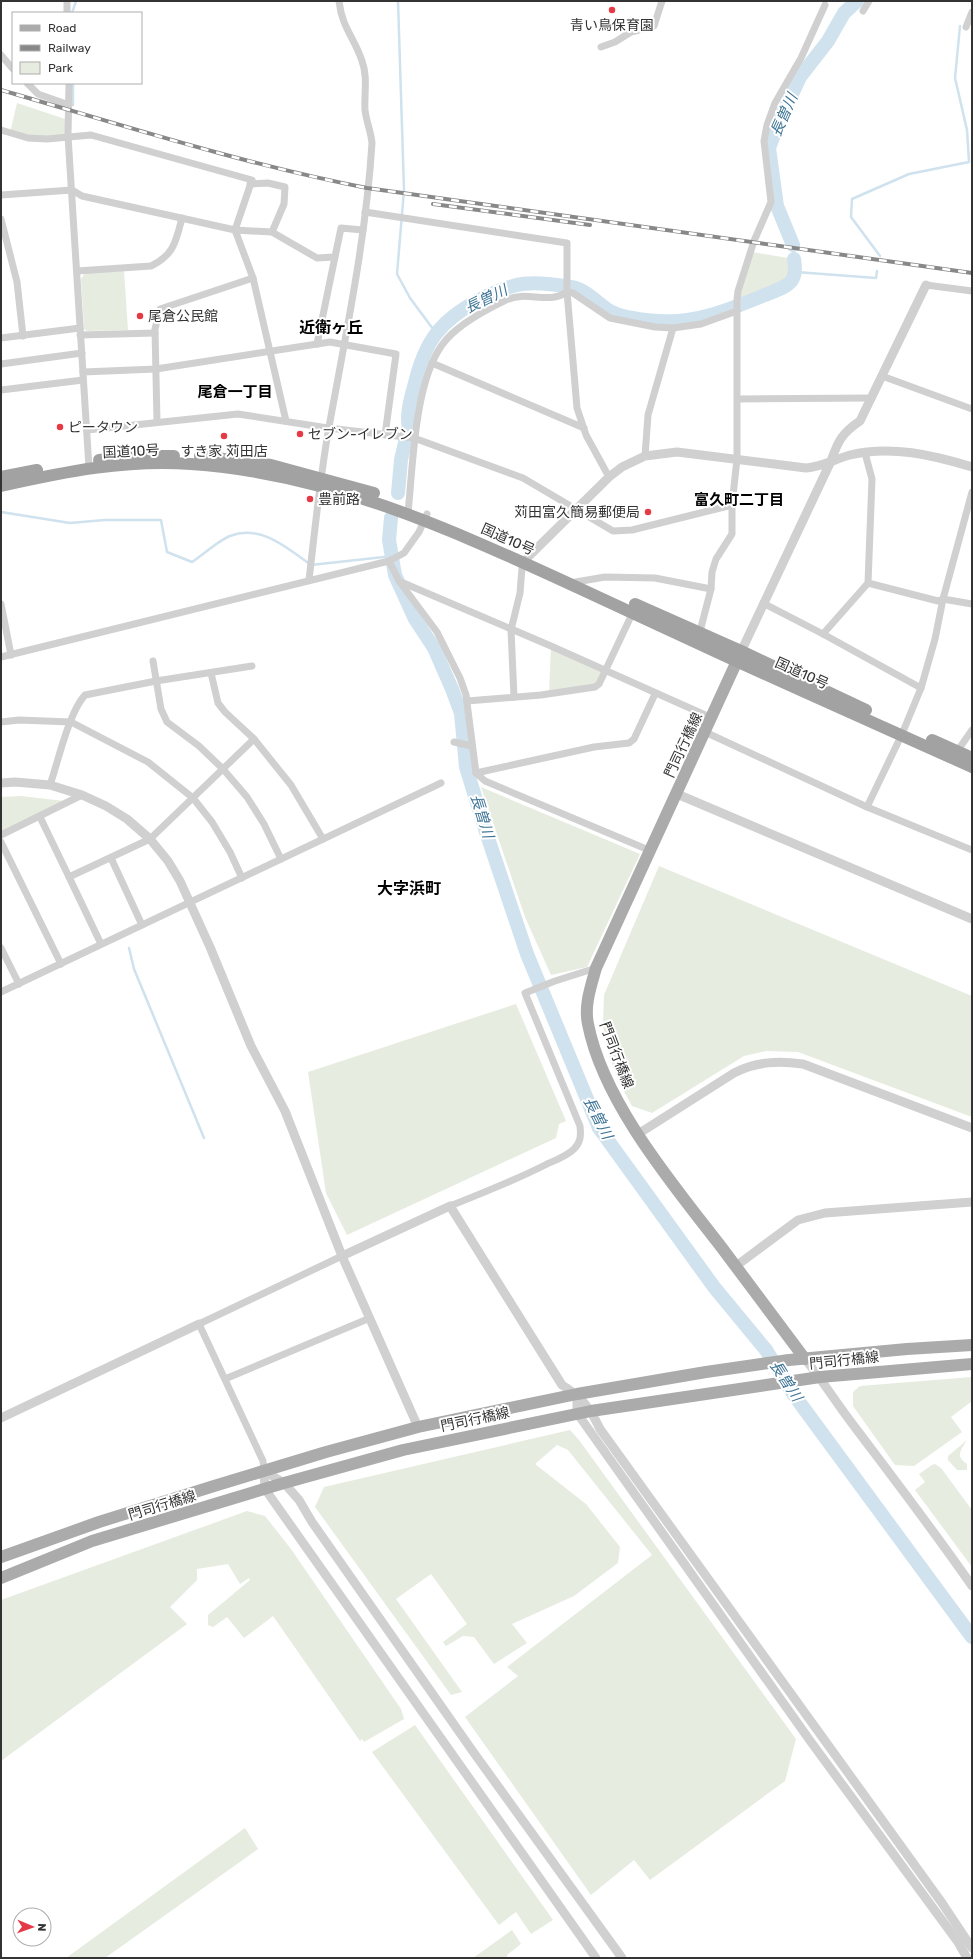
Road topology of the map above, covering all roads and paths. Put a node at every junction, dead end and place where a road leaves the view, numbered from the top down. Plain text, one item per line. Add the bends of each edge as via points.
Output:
1 (67, 1) edge
2 (340, 1) edge
3 (662, 1) edge
4 (869, 1) edge
5 (825, 4) dead end
6 (863, 10) dead end
7 (67, 12) edge
8 (972, 12) edge
9 (966, 27) dead end
10 (601, 47) dead end
11 (1, 55) edge
12 (12, 68) edge
13 (28, 84) edge
14 (69, 84) edge
15 (69, 105) junction
16 (1, 130) edge
17 (68, 136) junction
18 (250, 184) junction
19 (72, 190) junction
20 (1, 195) edge
21 (365, 212) junction
22 (182, 218) junction
23 (1, 219) edge
24 (235, 230) junction
25 (363, 230) junction
26 (272, 232) junction
27 (334, 257) junction
28 (77, 271) junction
29 (253, 278) junction
30 (926, 285) joint
31 (972, 291) edge
32 (567, 292) junction
33 (737, 310) junction
34 (673, 328) junction
35 (80, 331) junction
36 (155, 333) junction
37 (23, 336) junction
38 (1, 338) edge
39 (317, 344) junction
40 (345, 345) junction
41 (270, 351) junction
42 (82, 353) junction
43 (432, 363) junction
44 (1, 364) edge
45 (156, 369) junction
46 (83, 376) junction
47 (882, 376) junction
48 (1, 390) edge
49 (872, 398) junction
50 (738, 399) junction
51 (972, 409) edge
52 (286, 421) junction
53 (157, 422) junction
54 (328, 428) junction
55 (584, 428) junction
56 (87, 430) junction
57 (385, 436) junction
58 (414, 438) junction
59 (865, 453) junction
60 (645, 456) junction
61 (737, 459) junction
62 (831, 462) junction
63 (89, 465) junction
64 (972, 468) edge
65 (1, 477) edge
66 (609, 477) junction
67 (322, 482) junction
68 (1, 486) edge
69 (972, 492) edge
70 (732, 505) junction
71 (408, 510) junction
72 (576, 510) junction
73 (426, 517) junction
74 (527, 559) junction
75 (389, 561) junction
76 (309, 580) junction
77 (399, 581) junction
78 (582, 581) junction
79 (568, 583) junction
80 (868, 584) junction
81 (711, 589) junction
82 (943, 599) junction
83 (763, 603) junction
84 (1, 604) edge
85 (972, 604) edge
86 (633, 612) junction
87 (511, 630) junction
88 (823, 634) junction
89 (698, 638) junction
90 (11, 655) junction
91 (739, 656) junction
92 (1, 658) edge
93 (153, 661) dead end
94 (252, 666) dead end
95 (604, 671) junction
96 (211, 673) junction
97 (156, 681) junction
98 (921, 688) junction
99 (655, 694) junction
100 (514, 697) junction
101 (467, 701) junction
102 (712, 718) junction
103 (1, 722) edge
104 (71, 722) junction
105 (972, 730) edge
106 (903, 731) junction
107 (705, 732) junction
108 (254, 739) junction
109 (454, 742) dead end
110 (469, 745) junction
111 (955, 754) junction
112 (972, 758) edge
113 (972, 767) edge
114 (223, 769) junction
115 (476, 773) junction
116 (441, 783) dead end
117 (1, 784) edge
118 (50, 785) junction
119 (677, 794) junction
120 (82, 796) junction
121 (193, 798) junction
122 (867, 807) junction
123 (40, 817) junction
124 (1, 835) edge
125 (150, 838) junction
126 (323, 839) junction
127 (1, 842) edge
128 (972, 850) edge
129 (651, 851) junction
130 (111, 858) junction
131 (281, 859) junction
132 (69, 877) junction
133 (242, 878) junction
134 (190, 903) junction
135 (972, 920) edge
136 (142, 925) junction
137 (101, 944) junction
138 (1, 948) edge
139 (61, 964) junction
140 (596, 968) junction
141 (19, 984) junction
142 (1, 992) edge
143 (972, 1128) edge
144 (638, 1134) junction
145 (972, 1202) edge
146 (450, 1206) junction
147 (342, 1256) junction
148 (736, 1266) junction
149 (370, 1318) junction
150 (199, 1324) junction
151 (972, 1345) edge
152 (805, 1360) junction
153 (972, 1364) edge
154 (820, 1377) junction
155 (225, 1378) junction
156 (577, 1394) junction
157 (591, 1411) junction
158 (577, 1413) junction
159 (1, 1418) edge
160 (418, 1427) junction
161 (264, 1471) junction
162 (284, 1483) junction
163 (265, 1489) junction
164 (1, 1557) edge
165 (1, 1578) edge
166 (972, 1586) edge
167 (972, 1948) edge
168 (596, 1958) edge
169 (622, 1958) edge
170 (967, 1958) edge

1 - 7 street
2 - 21 street via 342,21 363,61 365,111 372,143
3 - 10 street via 654,26 631,32
4 - 6 street
5 - 33 street via 801,58 775,103 767,125 764,141 771,202 754,241 738,291
8 - 9 street
11 - 12 street
13 - 15 street via 38,94
14 - 15 street
15 - 17 street
16 - 17 street via 28,138
17 - 18 street via 91,135 252,180
17 - 19 street
18 - 24 street
18 - 26 street via 268,183 285,187 284,204
19 - 20 street
19 - 22 street via 82,196
19 - 28 street
21 - 25 street
21 - 32 street via 567,243
22 - 24 street
22 - 28 street via 171,251 151,266
23 - 37 street via 17,282
24 - 26 street
24 - 29 street
25 - 27 street via 341,228
25 - 40 street
26 - 27 street via 316,258
27 - 39 street
28 - 35 street
29 - 36 street via 160,309
29 - 41 street
30 - 31 street
30 - 47 street
32 - 34 street via 574,293 610,318
32 - 43 street via 558,298 518,296 507,300 468,322 448,338 441,345
32 - 55 street via 577,408
33 - 34 street via 701,324
33 - 50 street
34 - 60 street via 648,415
35 - 36 street
35 - 37 street
35 - 42 street
36 - 45 street
37 - 38 street
39 - 40 street via 330,342
39 - 41 street
40 - 54 street
40 - 57 street via 396,354
41 - 45 street
41 - 52 street
42 - 44 street
42 - 46 street
43 - 55 street
43 - 58 street
45 - 46 street
45 - 53 street
46 - 48 street
46 - 56 street
47 - 49 street
47 - 51 street
49 - 50 street
49 - 62 street via 860,421 846,430 837,443
50 - 61 street
52 - 53 street via 238,414
52 - 54 street
53 - 56 street
54 - 57 street
54 - 67 street
55 - 66 street
56 - 63 street
57 - 58 street
58 - 71 street
58 - 72 street via 523,478
59 - 62 street
59 - 64 street via 920,453
59 - 80 street via 872,479
60 - 61 street via 677,452
60 - 66 street via 622,467
61 - 62 street via 806,468
61 - 70 street
62 - 83 street
63 - 65 highway, 国道10号
63 - 67 highway, 国道10号 via 132,456 197,456 271,465
63 - 68 highway, 国道10号
66 - 72 street
67 - 71 highway, 国道10号 via 378,495
67 - 76 street
69 - 82 street
70 - 72 street via 621,531 613,531
70 - 81 street via 732,534 716,559
71 - 73 highway, 国道10号
72 - 74 street
73 - 74 highway, 国道10号
73 - 75 street via 404,553
74 - 78 highway, 国道10号
74 - 79 highway, 国道10号
74 - 87 street via 522,568 520,593
75 - 76 street
75 - 77 street
76 - 90 street
77 - 87 street
77 - 101 street via 437,632 460,678
78 - 79 street
78 - 81 street via 605,577 655,578
78 - 89 highway, 国道10号
79 - 86 highway, 国道10号
80 - 82 street via 938,601
80 - 88 street
81 - 89 street
82 - 85 street
82 - 98 street
83 - 88 street
83 - 91 street
84 - 90 street
86 - 89 highway, 国道10号
86 - 95 street
87 - 95 street
87 - 100 street
88 - 98 street
89 - 91 highway, 国道10号
90 - 92 street
91 - 102 main road, 門司行橋線
91 - 106 highway, 国道10号
93 - 97 street
94 - 96 street
95 - 99 street
95 - 100 street via 599,684 595,687
96 - 97 street
96 - 108 street via 218,703
97 - 104 street via 85,695
97 - 114 street via 161,709 167,722 199,746
98 - 106 street
99 - 102 street
99 - 115 street via 634,739 629,742 594,747
100 - 101 street
101 - 110 street
102 - 107 main road, 門司行橋線
103 - 104 street
104 - 118 street
104 - 121 street via 148,762
105 - 111 street
106 - 111 highway, 国道10号
106 - 122 street
107 - 119 main road, 門司行橋線
107 - 122 street
108 - 114 street
108 - 126 street via 291,785
109 - 110 street
110 - 115 street
111 - 112 highway, 国道10号
111 - 113 highway, 国道10号
114 - 121 street
114 - 131 street via 247,797
115 - 129 street via 485,781
116 - 126 street
117 - 118 street via 15,782
118 - 120 street
119 - 129 main road, 門司行橋線
119 - 135 street
120 - 123 street
120 - 125 street via 106,806
121 - 125 street
121 - 133 street via 216,828
122 - 128 street
123 - 124 street
123 - 132 street
125 - 130 street
125 - 134 street via 168,861
126 - 131 street
127 - 139 street
129 - 140 main road, 門司行橋線
130 - 132 street
130 - 136 street
131 - 133 street
132 - 137 street
133 - 134 street
134 - 136 street
134 - 147 street via 251,1046 285,1111
136 - 137 street
137 - 139 street
138 - 141 street
139 - 141 street
140 - 144 main road, 門司行橋線 via 589,993 587,1023 606,1076
140 - 146 street via 525,993 580,1126 579,1143 564,1156
141 - 142 street
143 - 144 street via 803,1064 775,1061 747,1066 734,1072
144 - 148 main road, 門司行橋線
145 - 148 street via 809,1216 798,1220
146 - 147 street
146 - 156 street via 562,1385
147 - 149 street
147 - 150 street
148 - 152 main road, 門司行橋線
149 - 155 street
149 - 160 street
150 - 155 street
150 - 159 street
151 - 152 main road, 門司行橋線
152 - 154 street
152 - 156 main road, 門司行橋線 via 706,1372
153 - 154 main road, 門司行橋線
154 - 157 main road, 門司行橋線
154 - 166 street via 840,1408
155 - 161 street via 263,1461
156 - 157 street
156 - 158 street
156 - 160 main road, 門司行橋線
157 - 158 main road, 門司行橋線
157 - 167 street via 600,1429
158 - 162 main road, 門司行橋線 via 403,1450
158 - 170 street
160 - 161 main road, 門司行橋線
161 - 162 street
161 - 163 street
161 - 164 main road, 門司行橋線 via 99,1522
162 - 163 main road, 門司行橋線
162 - 169 street via 299,1500 474,1753
163 - 165 main road, 門司行橋線 via 92,1541
163 - 168 street

